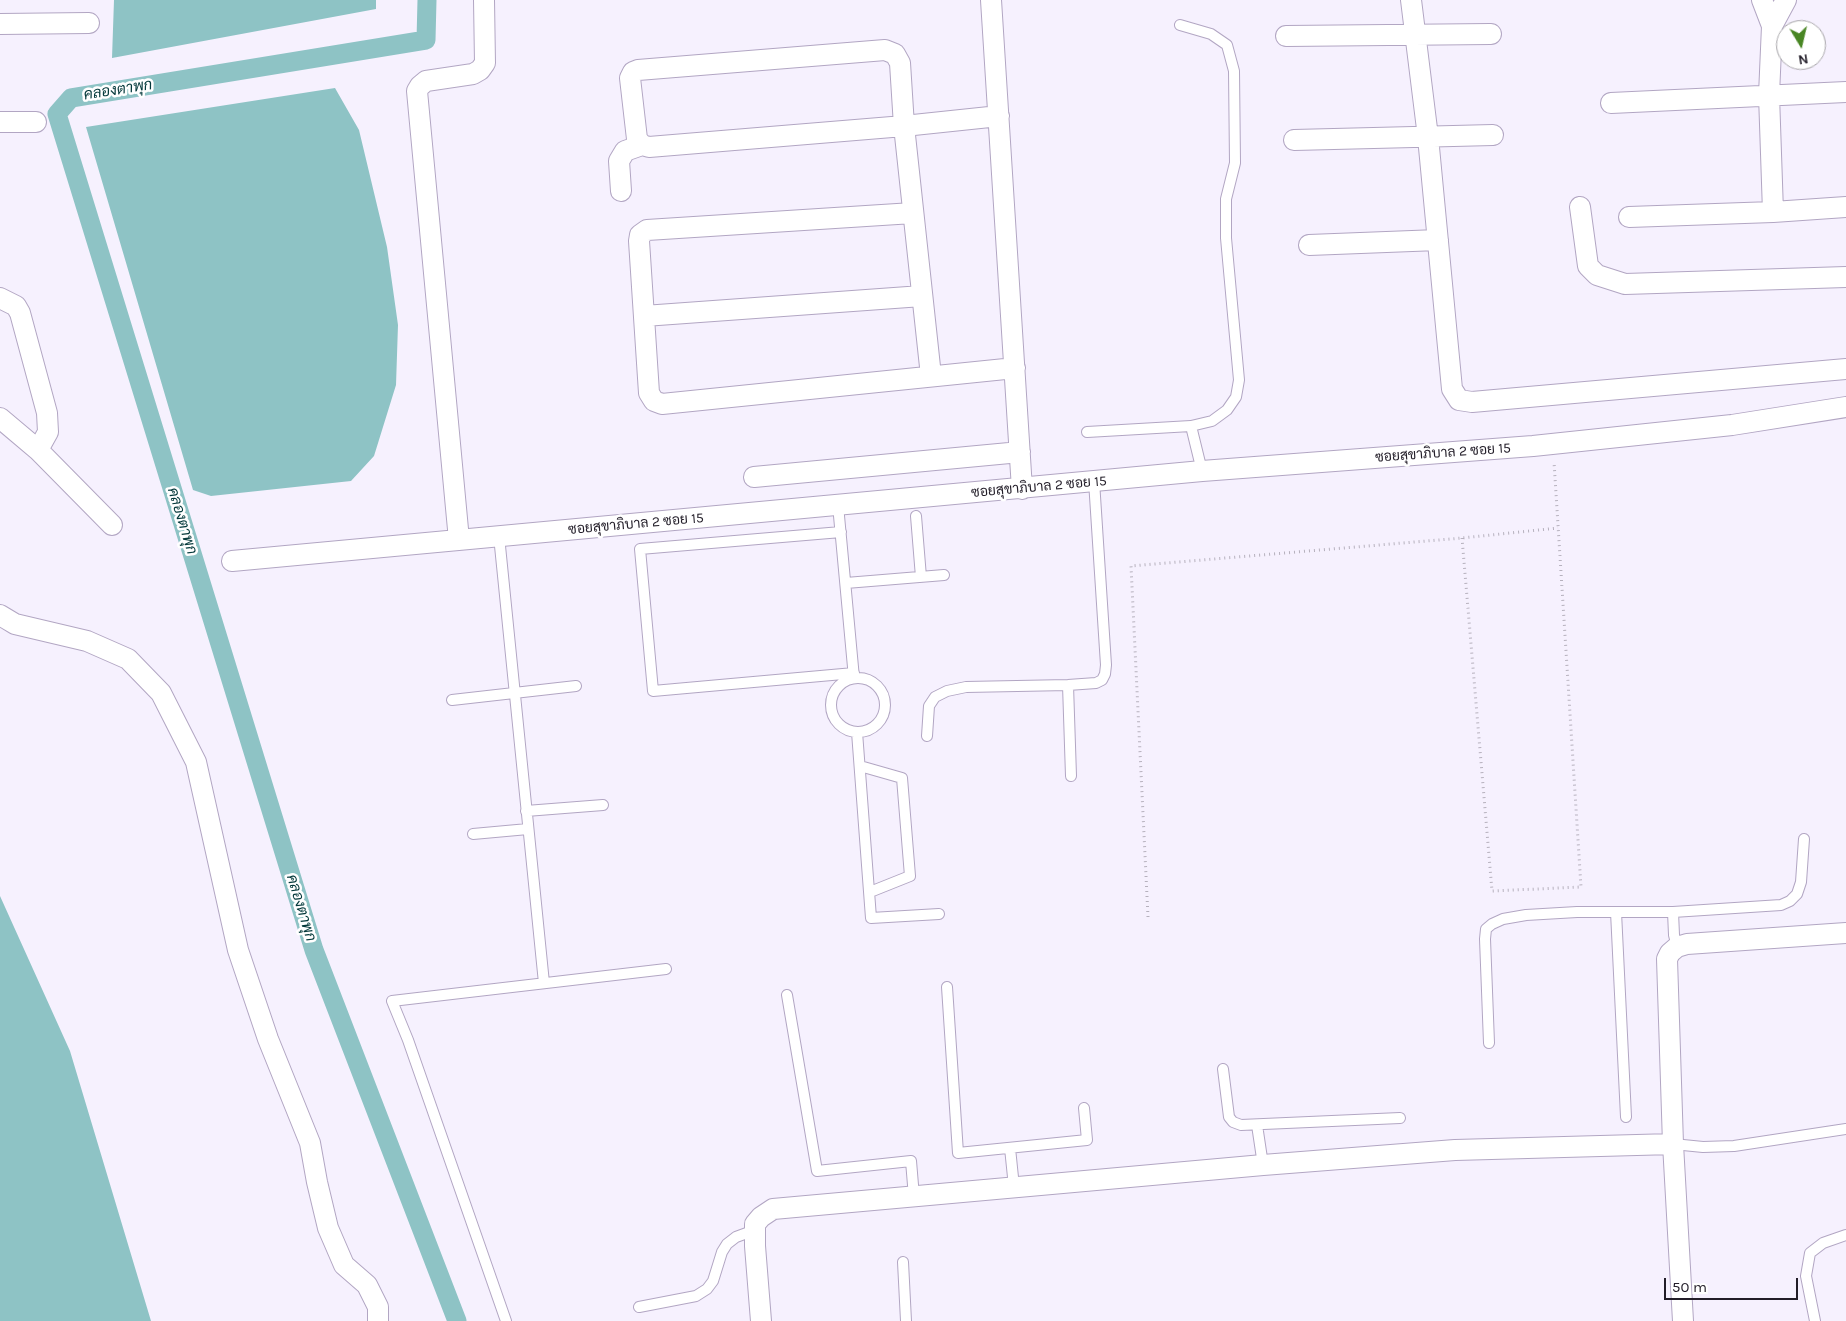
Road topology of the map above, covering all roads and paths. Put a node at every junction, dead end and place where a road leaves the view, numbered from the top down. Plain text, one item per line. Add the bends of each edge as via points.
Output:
1 (484, 0) edge
2 (991, 0) edge
3 (1411, 0) edge
4 (1762, 0) edge
5 (1786, 0) edge
6 (89, 23) dead end
7 (0, 24) edge
8 (1180, 25) dead end
9 (1772, 26) junction
10 (1415, 34) junction
11 (1491, 34) dead end
12 (1286, 36) dead end
13 (1846, 92) edge
14 (1769, 95) junction
15 (1611, 103) dead end
16 (999, 116) junction
17 (0, 122) edge
18 (36, 122) dead end
19 (904, 126) junction
20 (1493, 135) dead end
21 (1428, 137) junction
22 (1294, 140) dead end
23 (642, 145) junction
24 (621, 191) dead end
25 (1580, 207) dead end
26 (1846, 207) edge
27 (1773, 212) junction
28 (913, 213) junction
29 (1628, 217) dead end
30 (1438, 240) junction
31 (1309, 245) dead end
32 (1846, 278) edge
33 (922, 296) junction
34 (0, 298) edge
35 (644, 316) junction
36 (1015, 368) junction
37 (1846, 369) edge
38 (930, 376) junction
39 (1846, 407) edge
40 (0, 418) edge
41 (1191, 426) junction
42 (1087, 432) dead end
43 (1553, 444) junction
44 (38, 450) junction
45 (1020, 452) junction
46 (1202, 472) junction
47 (754, 477) dead end
48 (1094, 481) junction
49 (1022, 488) junction
50 (838, 505) junction
51 (916, 516) dead end
52 (112, 525) dead end
53 (1558, 528) junction
54 (841, 532) junction
55 (499, 536) junction
56 (1462, 538) junction
57 (459, 540) junction
58 (232, 561) dead end
59 (944, 575) dead end
60 (921, 577) junction
61 (846, 583) junction
62 (0, 615) edge
63 (854, 675) junction
64 (1068, 685) junction
65 (576, 686) dead end
66 (515, 693) junction
67 (452, 700) dead end
68 (857, 732) junction
69 (927, 736) dead end
70 (860, 766) junction
71 (1072, 776) dead end
72 (603, 805) dead end
73 (526, 812) junction
74 (528, 829) junction
75 (474, 834) dead end
76 (1804, 839) dead end
77 (870, 892) junction
78 (1616, 912) junction
79 (1673, 912) junction
80 (939, 914) dead end
81 (1148, 917) dead end
82 (1846, 933) edge
83 (1678, 947) junction
84 (666, 969) dead end
85 (544, 984) junction
86 (947, 987) dead end
87 (787, 995) dead end
88 (1489, 1044) dead end
89 (1223, 1069) dead end
90 (1084, 1108) dead end
91 (1626, 1117) dead end
92 (1400, 1118) dead end
93 (1257, 1125) junction
94 (1846, 1129) edge
95 (1673, 1144) junction
96 (1010, 1148) junction
97 (1263, 1165) junction
98 (1014, 1187) junction
99 (914, 1197) junction
100 (755, 1230) junction
101 (1846, 1235) edge
102 (903, 1262) dead end
103 (639, 1306) dead end
104 (378, 1321) edge
105 (506, 1321) edge
106 (761, 1321) edge
107 (906, 1321) edge
108 (1683, 1321) edge
109 (1815, 1321) edge

1 - 57 street via 485,63 480,70 426,82 417,91
2 - 16 street
3 - 10 street
4 - 9 street
5 - 9 street
6 - 7 street
8 - 41 lane via 1211,34 1227,45 1234,71 1235,163 1226,199 1226,238 1239,380 1236,397 1227,410 1212,421
9 - 14 street
10 - 11 street
10 - 12 street
10 - 21 street
13 - 14 street
14 - 15 street
14 - 27 street
16 - 19 street
16 - 36 street
17 - 18 street
19 - 23 street via 649,147
19 - 23 street via 900,63 895,54 885,50 638,70 630,78 636,139
19 - 28 street
20 - 21 street
21 - 22 street
21 - 30 street
23 - 24 street via 625,151 619,161
25 - 32 street via 1588,266 1596,275 1624,284
26 - 27 street
27 - 29 street
28 - 33 street
28 - 35 street via 647,230 640,235 639,241
30 - 31 street
30 - 37 street via 1452,389 1459,400 1472,402
33 - 35 street
33 - 38 street
34 - 44 street via 16,306 20,313 47,413 48,432
35 - 38 street via 650,392 654,401 662,404
36 - 38 street
36 - 45 street
39 - 43 street, ซอยสุขาภิบาล 2 ซอย 15 via 1732,425
40 - 44 street
41 - 42 lane
41 - 46 lane
43 - 46 street, ซอยสุขาภิบาล 2 ซอย 15
43 - 53 path
44 - 52 street
45 - 47 street
45 - 49 street
46 - 48 street, ซอยสุขาภิบาล 2 ซอย 15
48 - 49 street, ซอยสุขาภิบาล 2 ซอย 15
48 - 64 lane via 1105,674 1096,683
49 - 50 street, ซอยสุขาภิบาล 2 ซอย 15
50 - 54 lane
50 - 55 street, ซอยสุขาภิบาล 2 ซอย 15
51 - 60 lane
53 - 56 path
53 - 56 path via 1581,887 1492,891
54 - 61 lane
54 - 63 lane via 640,549 653,691
55 - 57 street, ซอยสุขาภิบาล 2 ซอย 15
55 - 66 lane
56 - 81 path via 1130,566
57 - 58 street, ซอยสุขาภิบาล 2 ซอย 15
59 - 60 lane
60 - 61 lane
61 - 63 lane
62 - 104 street via 15,624 87,640 128,659 161,693 196,762 238,950 268,1039 310,1143 328,1228 344,1264 367,1285 378,1308
63 - 68 lane via 836,688 830,704 841,727
63 - 68 lane via 878,686 885,703 884,712 874,727
64 - 69 lane via 966,687 947,691 935,697 929,706
64 - 71 lane
65 - 66 lane
66 - 67 lane
66 - 73 lane
68 - 70 lane
70 - 77 lane
70 - 77 lane via 902,778 910,876
72 - 73 lane
73 - 74 lane
74 - 75 lane
74 - 85 lane
76 - 79 lane via 1801,882 1797,894 1790,901 1781,905
77 - 80 lane via 872,918
78 - 79 lane
78 - 88 lane via 1526,915 1503,919 1486,929
78 - 91 lane
79 - 83 lane
82 - 83 street
83 - 95 street via 1667,959
84 - 85 lane
85 - 105 lane via 392,1001
86 - 96 lane via 958,1153
87 - 99 lane via 817,1171 911,1161
89 - 93 lane via 1229,1117 1241,1125
90 - 96 lane via 1087,1140
92 - 93 lane
93 - 97 lane
94 - 95 lane via 1734,1146
95 - 97 street via 1455,1150
95 - 108 street
96 - 98 lane
97 - 98 street
98 - 99 street
99 - 100 street via 773,1209 755,1224
100 - 103 lane via 727,1244 707,1289 696,1296
100 - 106 street
101 - 109 lane via 1823,1243 1810,1253 1806,1276
102 - 107 lane

